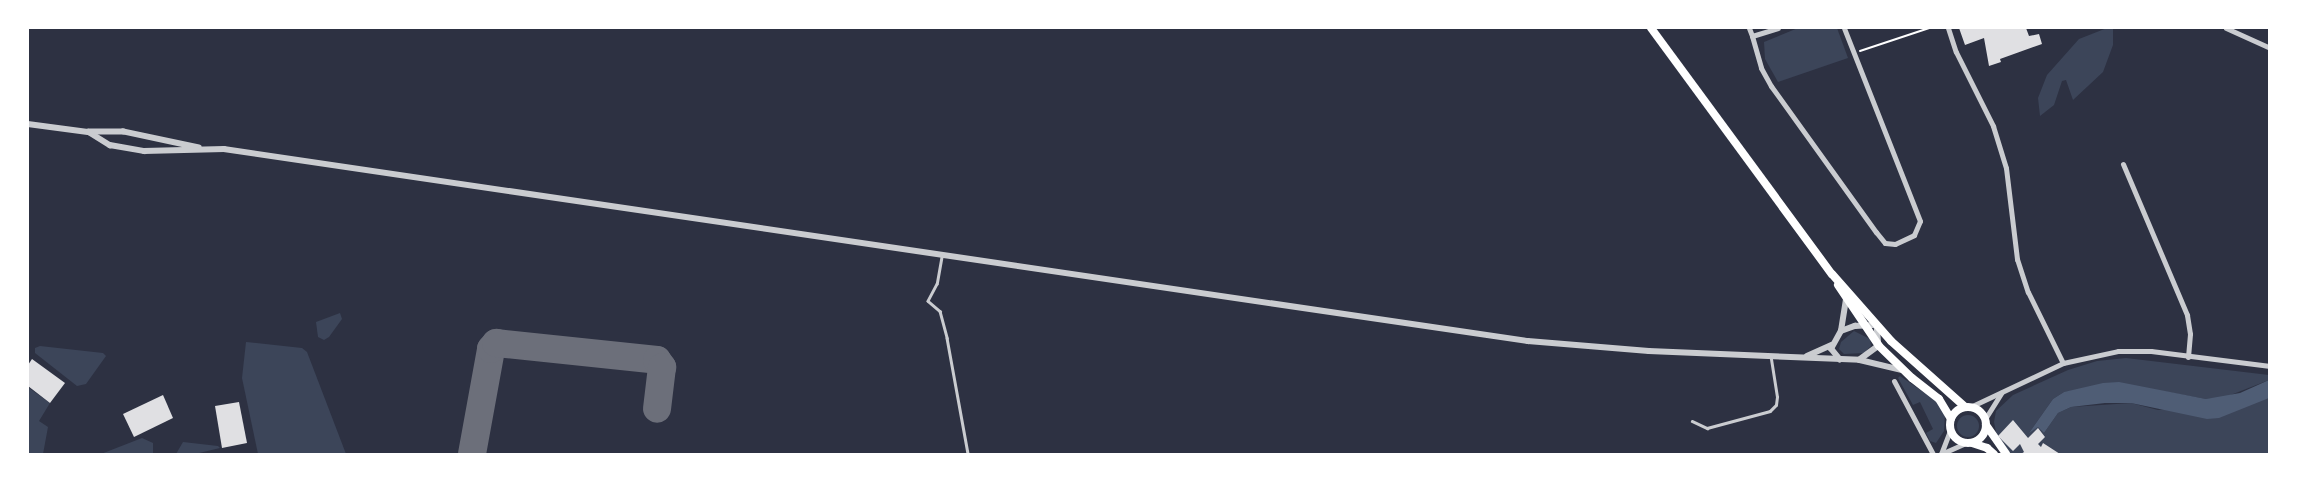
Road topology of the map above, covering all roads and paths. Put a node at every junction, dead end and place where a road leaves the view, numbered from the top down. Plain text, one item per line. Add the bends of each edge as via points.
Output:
1 (1651, 28) edge
2 (1749, 28) edge
3 (1778, 28) edge
4 (1844, 28) edge
5 (1929, 28) edge
6 (1948, 28) edge
7 (2226, 28) edge
8 (1752, 36) junction
9 (2270, 48) edge
10 (1853, 53) junction
11 (28, 124) edge
12 (89, 132) junction
13 (199, 148) junction
14 (2124, 164) dead end
15 (942, 257) junction
16 (1832, 274) junction
17 (1846, 299) junction
18 (1862, 325) junction
19 (1877, 325) junction
20 (1841, 331) junction
21 (1832, 344) junction
22 (1879, 346) junction
23 (1771, 356) junction
24 (2188, 357) junction
25 (1802, 358) junction
26 (1840, 360) junction
27 (1860, 360) junction
28 (2063, 363) junction
29 (2270, 366) edge
30 (1902, 370) junction
31 (1894, 382) dead end
32 (2001, 392) junction
33 (1967, 407) junction
34 (1951, 419) junction
35 (1692, 421) dead end
36 (1985, 422) junction
37 (1950, 430) junction
38 (1969, 443) junction
39 (968, 454) edge
40 (1933, 454) edge
41 (1941, 454) edge
42 (1994, 454) edge
43 (2006, 454) edge

1 - 16 main road
2 - 8 street
3 - 8 street
4 - 10 street
5 - 10 path
6 - 28 street via 1956,52 1993,126 2006,168 2017,259 2028,292
7 - 9 street
8 - 10 street via 1761,68 1771,86 1876,232 1885,243 1895,244 1914,235 1920,221
11 - 12 street
12 - 13 street via 124,132
12 - 13 street via 110,146 137,150
13 - 15 street via 224,149
14 - 24 street via 2187,315 2190,334
15 - 23 street via 1528,341
15 - 39 lane via 938,284 928,301 940,311
16 - 17 main road
16 - 19 main road
17 - 18 main road
17 - 20 street
18 - 19 street
18 - 20 street
18 - 22 main road
19 - 22 street
19 - 33 main road via 1906,357
20 - 21 street
21 - 25 street
21 - 26 street via 1832,352
22 - 27 street
22 - 30 main road
23 - 25 street
23 - 35 lane via 1778,397 1770,411 1707,428
24 - 28 street via 2151,351 2118,351
24 - 29 street
25 - 26 street
26 - 27 street
27 - 30 street
28 - 32 street
30 - 34 main road via 1940,398
31 - 40 street
32 - 33 street
32 - 36 street
33 - 34 main road
33 - 36 main road via 1979,411
34 - 37 main road
36 - 38 main road via 1982,436
36 - 43 main road via 1993,440
37 - 38 main road via 1956,439
37 - 41 street
38 - 41 street
38 - 42 main road via 1987,448

